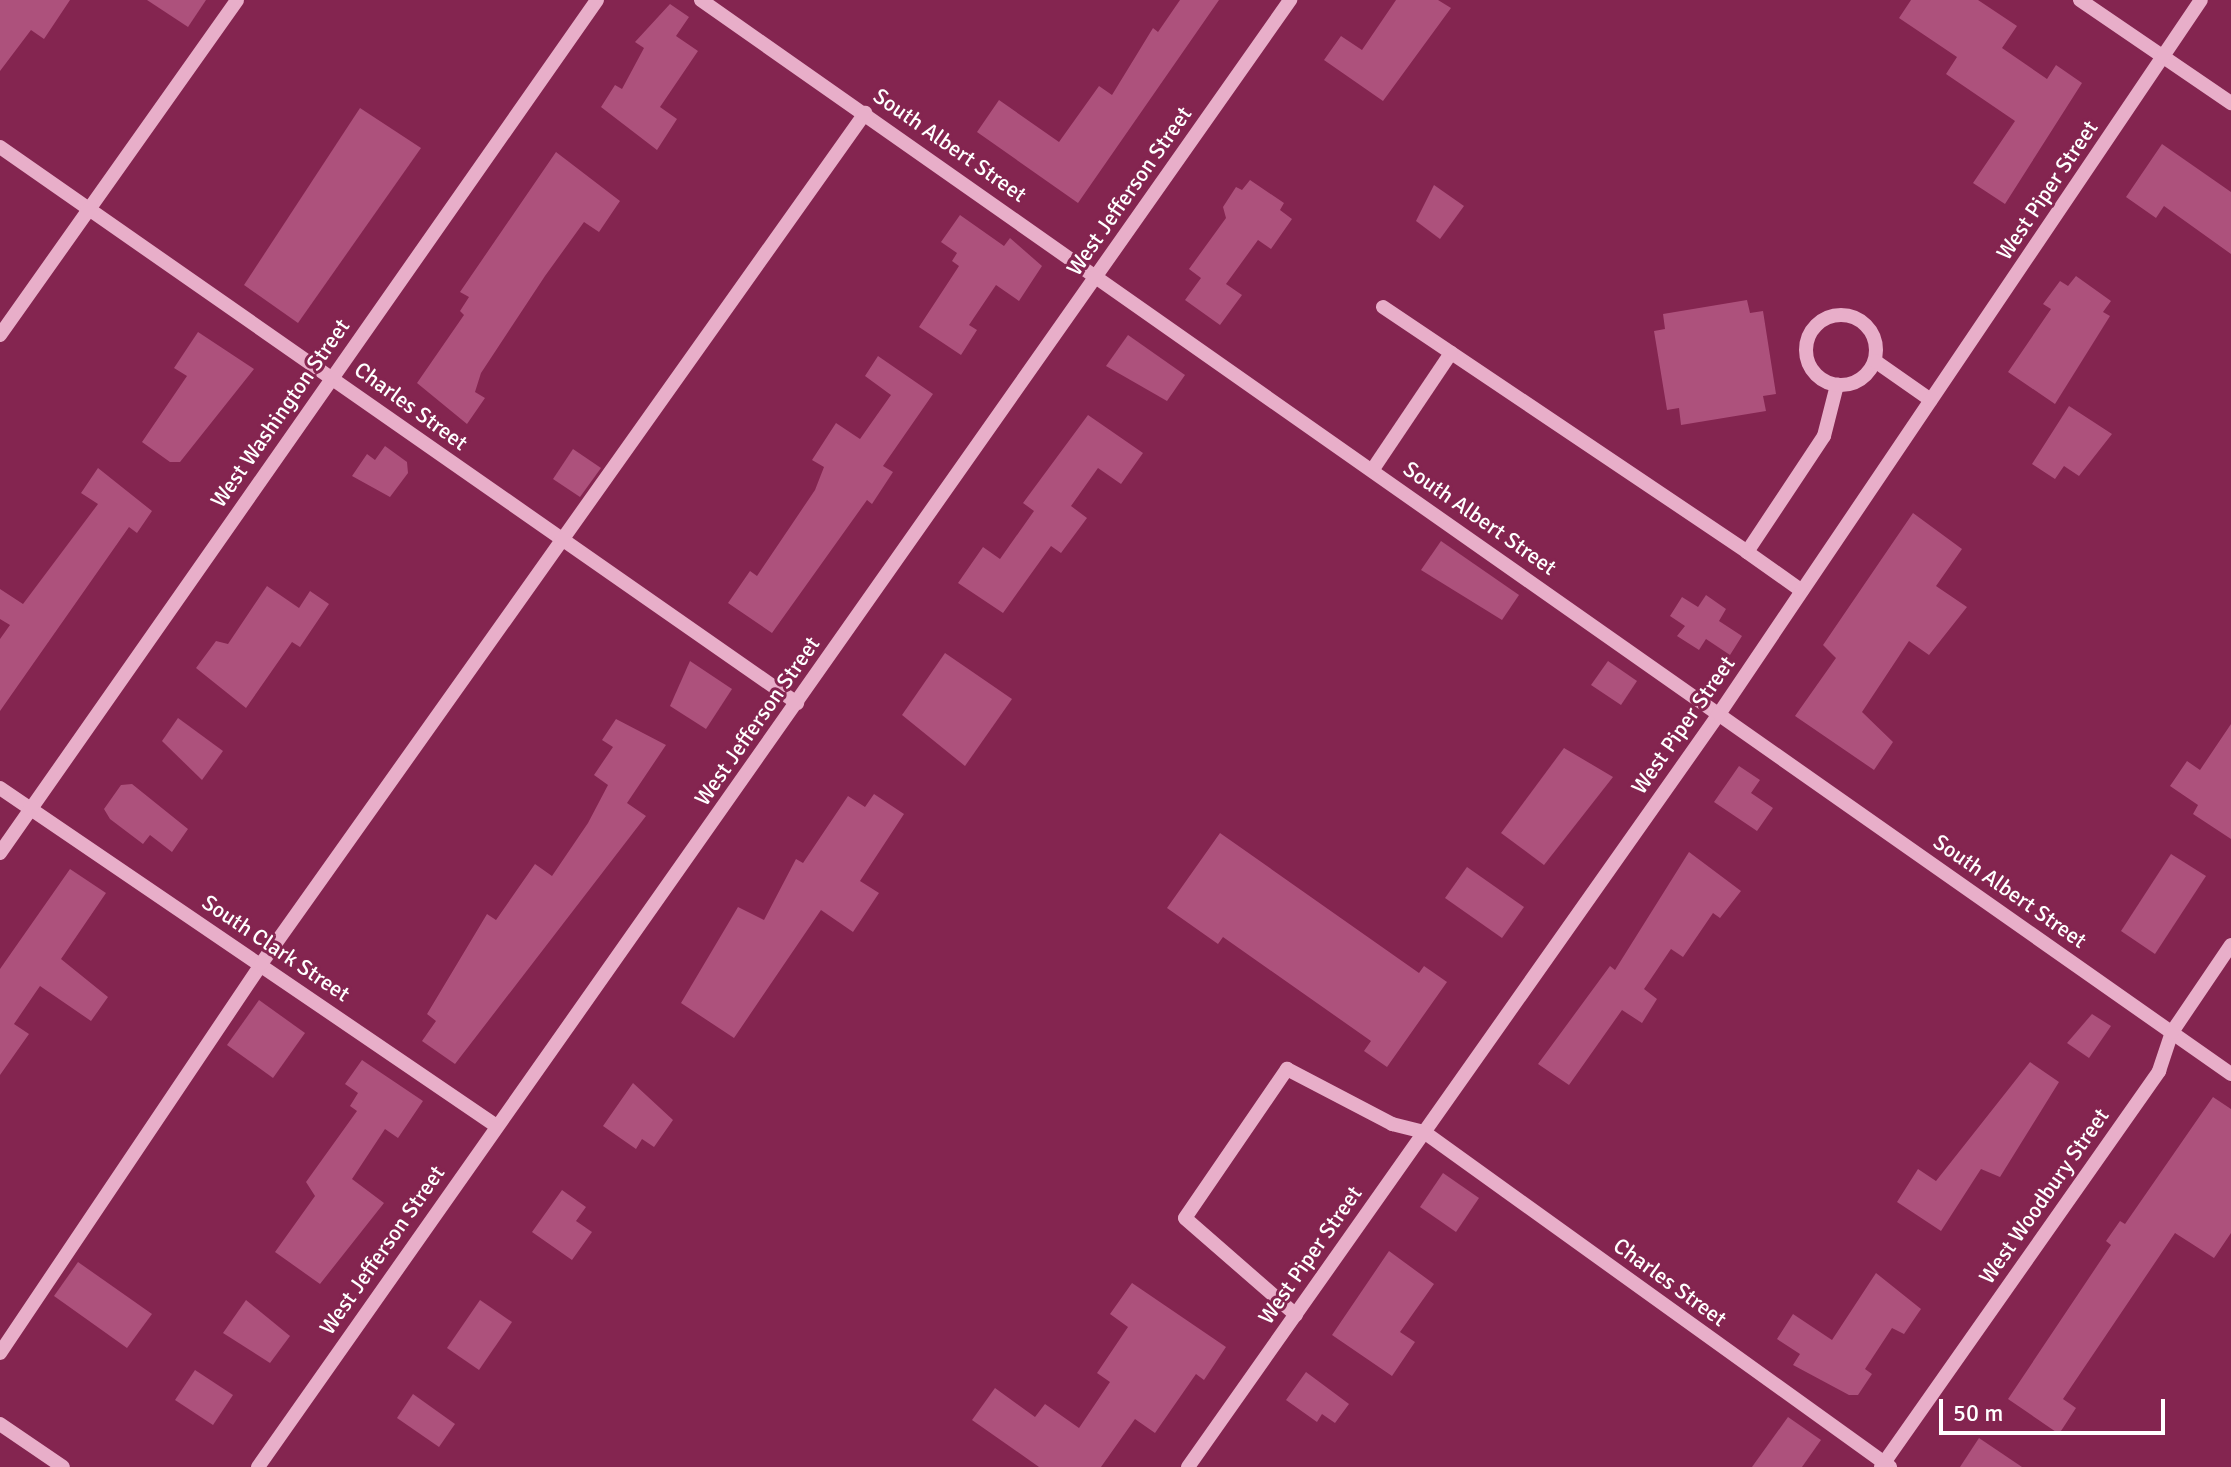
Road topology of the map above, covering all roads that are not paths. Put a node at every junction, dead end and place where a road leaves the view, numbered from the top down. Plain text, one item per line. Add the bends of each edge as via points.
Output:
1 (237, 0) edge
2 (597, 0) edge
3 (701, 0) edge
4 (1290, 0) edge
5 (2080, 0) edge
6 (2201, 0) edge
7 (2163, 57) junction
8 (2231, 103) edge
9 (865, 113) junction
10 (0, 147) edge
11 (89, 206) junction
12 (1098, 275) junction
13 (1383, 307) dead end
14 (0, 335) edge
15 (1451, 353) junction
16 (1875, 361) junction
17 (332, 377) junction
18 (1837, 385) junction
19 (1931, 400) junction
20 (1373, 469) junction
21 (558, 539) junction
22 (1747, 552) junction
23 (1802, 591) junction
24 (797, 703) junction
25 (1719, 714) junction
26 (0, 788) edge
27 (30, 809) junction
28 (0, 853) edge
29 (2231, 945) edge
30 (261, 964) junction
31 (2172, 1032) junction
32 (2231, 1074) edge
33 (495, 1125) junction
34 (1424, 1132) junction
35 (1296, 1315) junction
36 (0, 1353) edge
37 (0, 1424) edge
38 (1885, 1466) edge
39 (63, 1467) edge
40 (258, 1467) edge
41 (1188, 1467) edge

1 - 11 street
2 - 17 street, West Washington Street
3 - 9 street, South Albert Street
4 - 12 street, West Jefferson Street
5 - 7 street
6 - 7 street, West Piper Street
7 - 8 street
7 - 19 street, West Piper Street
9 - 12 street, South Albert Street
9 - 21 street
10 - 11 street, Charles Street
11 - 14 street
11 - 17 street, Charles Street
12 - 20 street, South Albert Street
12 - 24 street, West Jefferson Street
13 - 15 street
15 - 20 street
15 - 22 street
16 - 18 street via 1860,380
16 - 18 street via 1875,339 1861,321 1840,315 1819,323 1806,342 1808,365
16 - 19 street
17 - 21 street, Charles Street
17 - 27 street, West Washington Street
18 - 22 street via 1824,436
19 - 23 street, West Piper Street
20 - 25 street, South Albert Street
21 - 24 street, Charles Street
21 - 30 street
22 - 23 street
23 - 25 street, West Piper Street
24 - 33 street, West Jefferson Street
25 - 31 street, South Albert Street
25 - 34 street, West Piper Street
26 - 27 street, South Clark Street
27 - 28 street, West Washington Street
27 - 30 street, South Clark Street
29 - 31 street, West Woodbury Street
30 - 33 street, South Clark Street
30 - 36 street
31 - 32 street, South Albert Street
31 - 38 street, West Woodbury Street via 2159,1071
33 - 40 street, West Jefferson Street
34 - 35 street, West Piper Street
34 - 35 street, Charles Street via 1392,1124 1287,1069 1185,1218
34 - 38 street, Charles Street
35 - 41 street, West Piper Street
37 - 39 street

